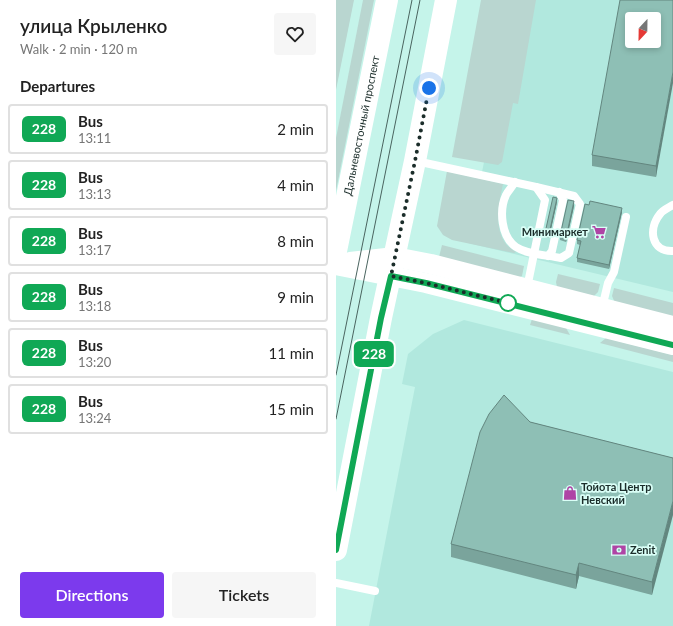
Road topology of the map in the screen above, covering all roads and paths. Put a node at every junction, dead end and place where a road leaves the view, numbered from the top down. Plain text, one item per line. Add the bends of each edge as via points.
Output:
1 (387, 0) edge
2 (446, 0) edge
3 (415, 161) junction
4 (515, 182) junction
5 (536, 187) junction
6 (560, 192) junction
7 (673, 206) edge
8 (626, 217) dead end
9 (336, 251) edge
10 (673, 251) edge
11 (535, 253) junction
12 (548, 256) junction
13 (336, 264) edge
14 (393, 267) junction
15 (525, 297) junction
16 (600, 317) junction
17 (673, 326) edge
18 (673, 345) edge
19 (336, 550) edge
20 (336, 583) edge
21 (375, 591) dead end

1 - 9 main road, Дальневосточный проспект
2 - 3 main road
3 - 4 lane
3 - 14 main road
4 - 5 lane
4 - 11 lane via 506,196 502,220 508,238 515,247
5 - 6 lane
5 - 11 lane via 545,200
6 - 12 lane via 563,200 552,251
6 - 12 lane via 574,196 580,204 569,253 561,258
7 - 10 lane via 659,215 653,230 653,240 658,247
8 - 16 lane via 614,272 608,283
11 - 12 lane
11 - 15 lane
13 - 14 street
14 - 15 street via 436,265
14 - 19 main road
15 - 16 street
16 - 17 street
16 - 18 street
20 - 21 lane

